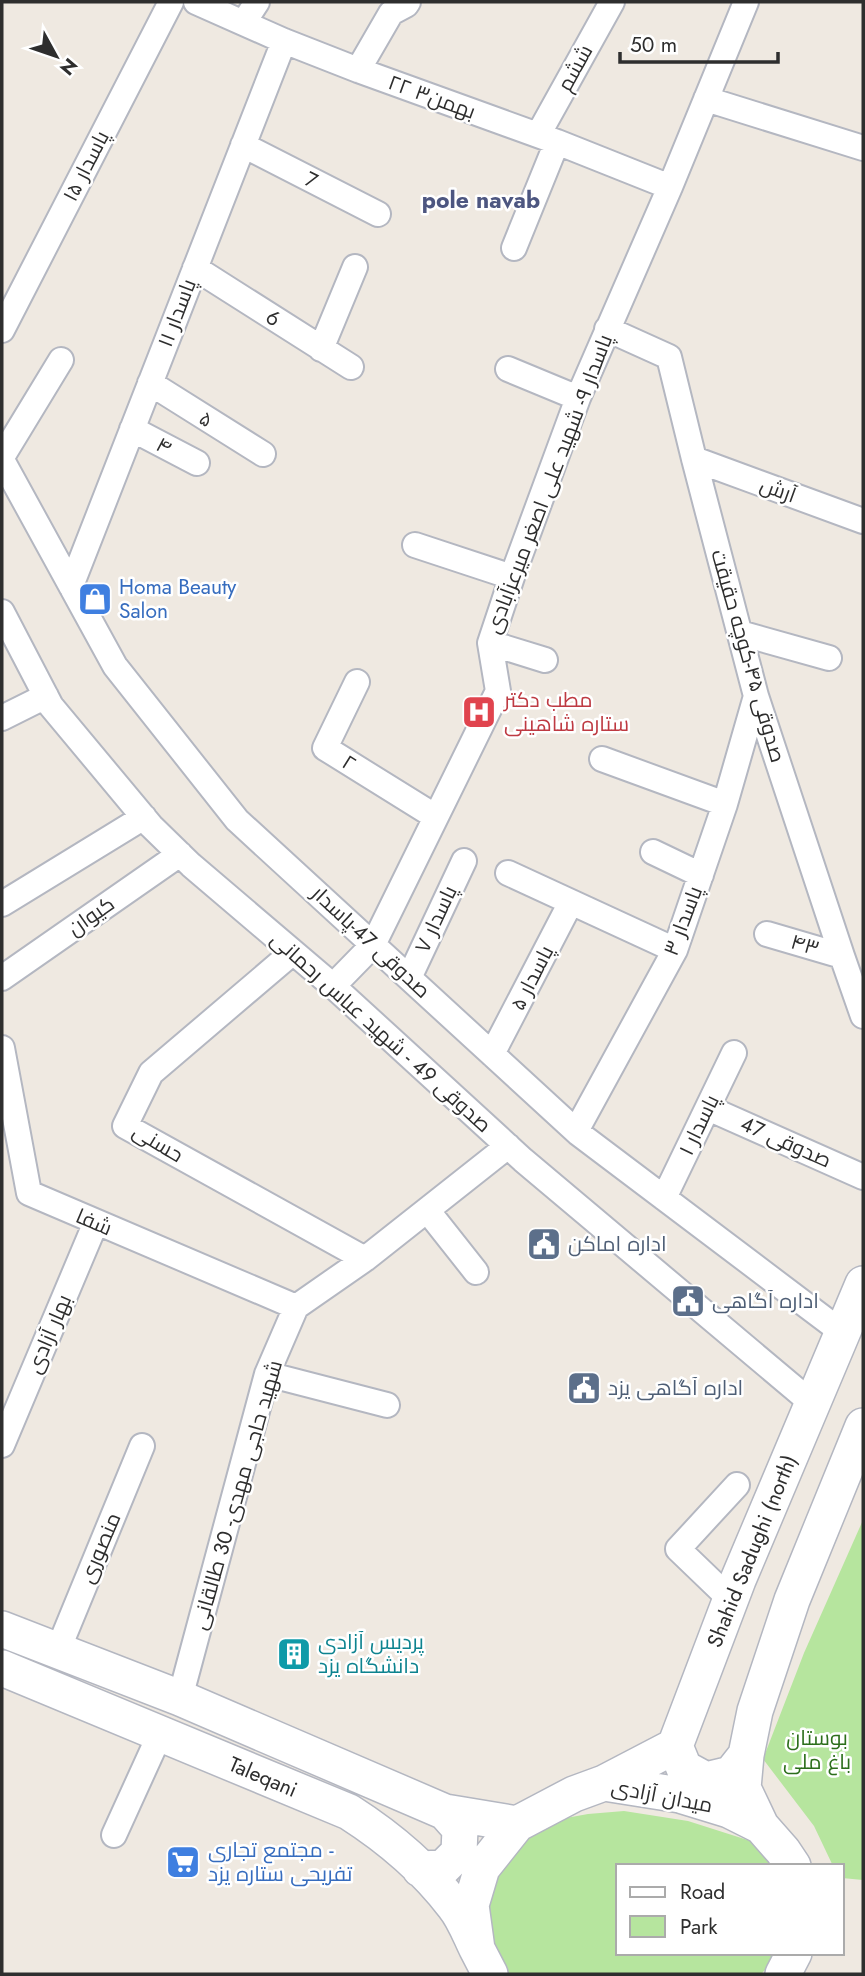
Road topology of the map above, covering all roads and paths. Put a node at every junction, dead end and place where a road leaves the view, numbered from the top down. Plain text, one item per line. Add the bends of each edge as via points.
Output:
1 (171, 2) edge
2 (195, 2) edge
3 (408, 2) edge
4 (611, 2) edge
5 (746, 2) edge
6 (251, 12) edge
7 (284, 41) junction
8 (358, 70) junction
9 (706, 99) junction
10 (547, 138) junction
11 (243, 145) junction
12 (863, 148) edge
13 (670, 187) junction
14 (378, 214) dead end
15 (514, 248) dead end
16 (355, 267) dead end
17 (195, 268) junction
18 (607, 329) junction
19 (2, 330) edge
20 (321, 349) junction
21 (61, 360) dead end
22 (351, 367) dead end
23 (508, 369) dead end
24 (150, 383) junction
25 (578, 398) junction
26 (132, 429) junction
27 (263, 454) dead end
28 (2, 458) edge
29 (694, 459) junction
30 (197, 463) dead end
31 (863, 521) edge
32 (415, 545) dead end
33 (512, 577) junction
34 (71, 586) junction
35 (2, 612) edge
36 (740, 634) junction
37 (490, 643) junction
38 (830, 658) dead end
39 (545, 660) dead end
40 (357, 682) dead end
41 (46, 695) junction
42 (756, 696) junction
43 (2, 718) edge
44 (602, 759) dead end
45 (725, 804) junction
46 (144, 817) junction
47 (436, 817) junction
48 (653, 852) dead end
49 (180, 854) junction
50 (464, 860) dead end
51 (508, 873) dead end
52 (701, 875) junction
53 (571, 902) junction
54 (2, 904) edge
55 (767, 934) dead end
56 (373, 945) junction
57 (675, 950) junction
58 (293, 952) junction
59 (842, 956) junction
60 (2, 978) edge
61 (409, 978) junction
62 (333, 986) junction
63 (863, 1016) edge
64 (2, 1048) edge
65 (734, 1053) dead end
66 (492, 1054) junction
67 (708, 1108) junction
68 (576, 1131) junction
69 (508, 1146) junction
70 (863, 1177) edge
71 (664, 1198) junction
72 (427, 1210) junction
73 (96, 1223) junction
74 (365, 1259) junction
75 (476, 1272) dead end
76 (863, 1284) edge
77 (296, 1307) junction
78 (843, 1333) junction
79 (267, 1374) junction
80 (813, 1404) junction
81 (387, 1405) dead end
82 (863, 1426) edge
83 (2, 1445) edge
84 (142, 1446) dead end
85 (737, 1485) dead end
86 (730, 1600) junction
87 (2, 1629) edge
88 (58, 1650) junction
89 (2, 1668) edge
90 (180, 1698) junction
91 (160, 1734) junction
92 (675, 1746) junction
93 (746, 1755) junction
94 (604, 1783) junction
95 (445, 1812) junction
96 (517, 1824) junction
97 (761, 1826) junction
98 (114, 1835) dead end
99 (792, 1864) edge
100 (420, 1869) junction
101 (793, 1955) edge
102 (794, 1955) edge
103 (484, 1966) edge
104 (783, 1974) edge
105 (793, 1974) edge

1 - 19 street, پاسدار ۱۵
2 - 6 street, ۲۲ بهمن۳
3 - 8 street via 391,13
4 - 10 street, ششم
5 - 9 street, پاسدار ۹- شهید علی اصغر میرعزآبادی
6 - 7 street, ۲۲ بهمن۳
7 - 8 street, ۲۲ بهمن۳
7 - 11 street, پاسدار ۱۱
8 - 10 street, ۲۲ بهمن۳
9 - 12 street
9 - 13 street, پاسدار ۹- شهید علی اصغر میرعزآبادی
10 - 13 street, ۲۲ بهمن۳
10 - 15 street, ششم
11 - 14 street, 7
11 - 17 street, پاسدار ۱۱
13 - 18 street, پاسدار ۹- شهید علی اصغر میرعزآبادی
16 - 20 street
17 - 20 street, 6
17 - 24 street, پاسدار ۱۱
18 - 25 street, پاسدار ۹- شهید علی اصغر میرعزآبادی
18 - 29 street, صدوقی ۴۵-کوچه حقیقت via 669,357
20 - 22 street, 6
21 - 28 street
23 - 25 street
24 - 26 street, پاسدار ۱۱
24 - 27 street, ۵
25 - 33 street, پاسدار ۹- شهید علی اصغر میرعزآبادی
26 - 30 street, ۴
26 - 34 street, پاسدار ۱۱
28 - 34 street, صدوقی 47-پاسدار
29 - 31 street, آرش
29 - 36 street, صدوقی ۴۵-کوچه حقیقت
32 - 33 street
33 - 37 street, پاسدار ۹- شهید علی اصغر میرعزآبادی
34 - 56 street, صدوقی 47-پاسدار via 115,666 237,820
35 - 41 street, صدوقی 49 - شهید عباس رحمانی
36 - 38 street
36 - 42 street, صدوقی ۴۵-کوچه حقیقت
37 - 39 street
37 - 47 street, پاسدار ۹- شهید علی اصغر میرعزآبادی via 498,691
40 - 47 street, ۲ via 325,748
41 - 43 street
41 - 46 street, صدوقی 49 - شهید عباس رحمانی
42 - 45 street, پاسدار ۳
42 - 59 street, صدوقی ۴۵-کوچه حقیقت
44 - 45 street
45 - 52 street, پاسدار ۳
46 - 49 street, صدوقی 49 - شهید عباس رحمانی
46 - 54 street
47 - 56 street, پاسدار ۹- شهید علی اصغر میرعزآبادی
48 - 52 street
49 - 58 street, صدوقی 49 - شهید عباس رحمانی
49 - 60 street, کیوان
50 - 61 street, پاسدار ۷
51 - 53 street
52 - 57 street, پاسدار ۳
53 - 57 street
53 - 66 street, پاسدار ۵
55 - 59 street, ۴۳
56 - 61 street, صدوقی 47-پاسدار
56 - 62 street, پاسدار ۹- شهید علی اصغر میرعزآبادی
57 - 68 street, پاسدار ۳
58 - 62 street, صدوقی 49 - شهید عباس رحمانی
58 - 74 street, حسنی via 150,1073 125,1126
59 - 63 street, صدوقی ۴۵-کوچه حقیقت
61 - 66 street, صدوقی 47-پاسدار
62 - 69 street, صدوقی 49 - شهید عباس رحمانی
64 - 73 street, شفا via 29,1193
65 - 67 street, پاسدار ۱
66 - 68 street, صدوقی 47-پاسدار
67 - 70 street, صدوقی 47
67 - 71 street, پاسدار ۱
68 - 71 street, صدوقی 47-پاسدار
69 - 72 street
69 - 80 street, صدوقی 49 - شهید عباس رحمانی
71 - 78 street, صدوقی 47-پاسدار
72 - 74 street
72 - 75 street
73 - 77 street, شفا
73 - 83 street, بهار آزادی
74 - 77 street
76 - 78 main road, Shahid Sadughi (north)
77 - 79 street, شهید حاجی مهدی- 30 طالقانی
78 - 80 main road, Shahid Sadughi (north)
79 - 81 street
79 - 90 street, شهید حاجی مهدی- 30 طالقانی
80 - 86 main road, Shahid Sadughi (north)
82 - 93 main road via 792,1600 755,1711
84 - 88 street, منصوری
85 - 86 street via 678,1549
86 - 92 main road, Shahid Sadughi (north)
87 - 88 main road, Taleqani
88 - 90 main road, Taleqani
89 - 91 main road, Taleqani
90 - 95 main road, Taleqani
91 - 98 street
91 - 100 main road, Taleqani via 349,1812
92 - 93 main road via 684,1768 706,1780 730,1774
92 - 94 main road
93 - 97 main road via 743,1788
94 - 96 main road, میدان آزادی
94 - 97 main road, میدان آزادی via 680,1795 729,1810
95 - 96 main road, Taleqani
95 - 100 main road via 460,1829 459,1852 443,1868
96 - 103 main road, میدان آزادی via 482,1868 471,1905
97 - 99 main road, میدان آزادی
100 - 103 main road, Taleqani via 456,1908
101 - 104 main road
102 - 105 main road

